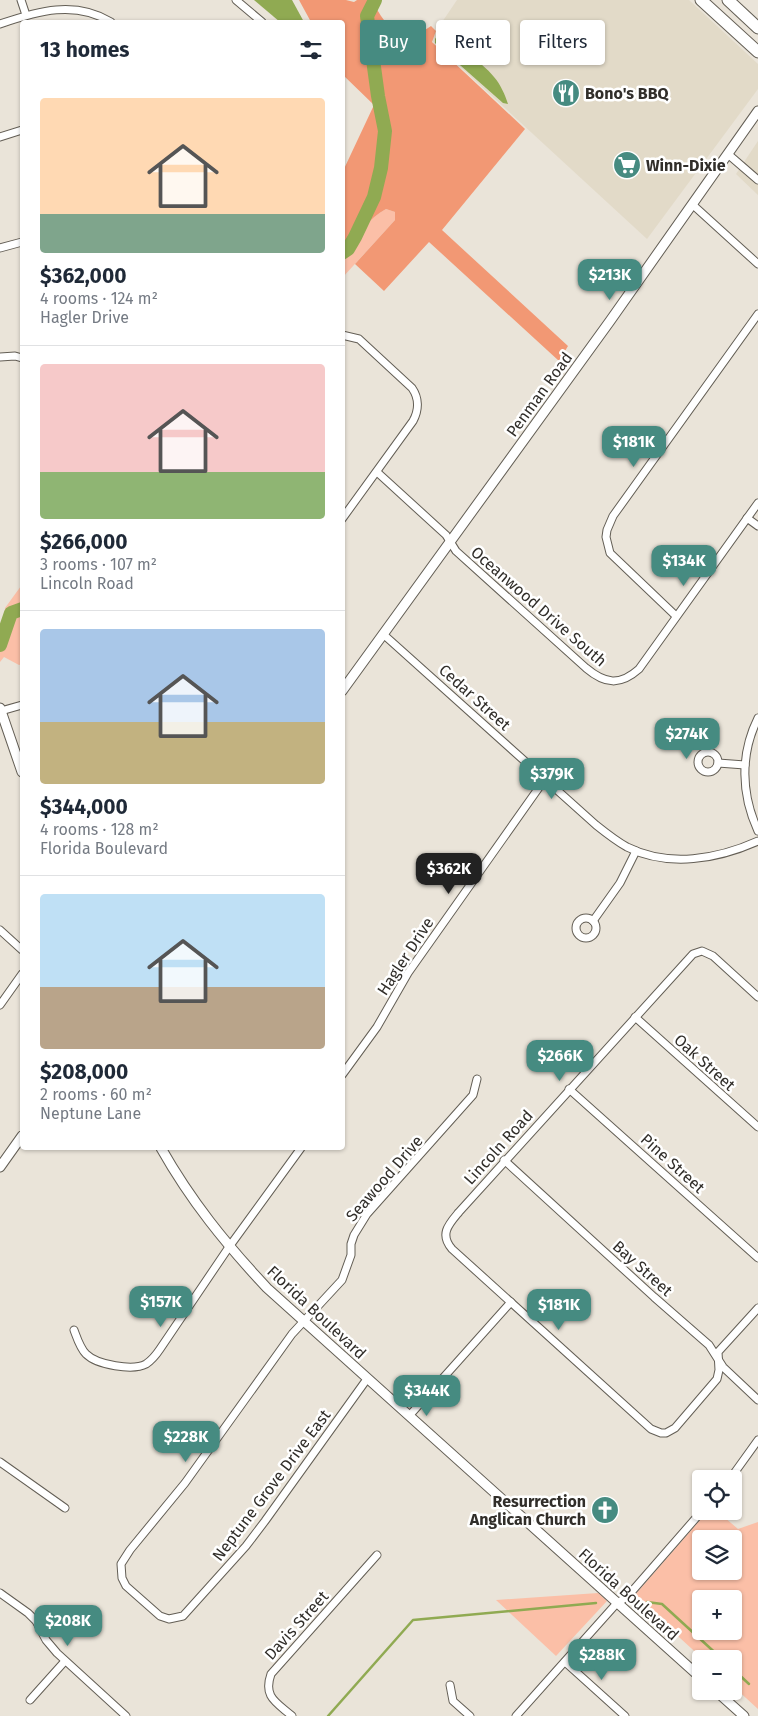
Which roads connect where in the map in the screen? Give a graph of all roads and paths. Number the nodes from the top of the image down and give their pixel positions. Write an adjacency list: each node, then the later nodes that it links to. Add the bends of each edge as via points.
1 (21, 0): 5 (street)
2 (236, 0): 7 (street)
3 (701, 0): 10 (highway)
4 (728, 0): 9 (highway)
5 (26, 15): 6 (street, via 46,9 75,8); 8 (street)
6 (108, 20)
7 (260, 20)
8 (0, 24)
9 (758, 28)
10 (758, 52)
11 (758, 111): 14 (street, Penman Road)
12 (20, 131): 13 (street)
13 (0, 137)
14 (729, 154): 15 (street); 16 (street, Penman Road)
15 (758, 180)
16 (693, 205): 19 (street); 29 (street, Penman Road)
17 (20, 243): 18 (street)
18 (0, 248)
19 (758, 264)
20 (758, 314): 30 (street, via 613,516 607,530 610,554)
21 (345, 336): 24 (street, via 359,339 376,353 412,388 418,400 416,416)
22 (0, 357): 23 (street)
23 (20, 357)
24 (377, 472): 26 (street); 29 (street, Oceanwood Drive South, via 446,535)
25 (758, 503): 27 (street)
26 (345, 516)
27 (747, 518): 28 (street); 30 (street)
28 (758, 526)
29 (450, 543): 30 (street, Oceanwood Drive South, via 586,668 609,681 625,679 639,669); 31 (street, Penman Road)
30 (676, 616)
31 (383, 634): 32 (street, Penman Road); 39 (street, Cedar Street)
32 (345, 687)
33 (20, 705): 34 (street)
34 (0, 709): 38 (street)
35 (758, 718): 37 (street, via 748,744)
36 (718, 763): 37 (street)
37 (745, 764): 40 (street, via 746,794)
38 (20, 766)
39 (545, 780): 42 (street, Cedar Street, via 610,836); 50 (street, Hagler Drive, via 408,973 384,1016)
40 (758, 830)
41 (758, 841): 42 (street, Cedar Street, via 699,859 650,856)
42 (636, 851): 43 (street, via 620,883)
43 (593, 921)
44 (0, 930): 45 (street)
45 (20, 948)
46 (20, 977): 48 (street)
47 (758, 997): 49 (street, Lincoln Road, via 702,951 687,958)
48 (0, 1005)
49 (635, 1017): 52 (street, Lincoln Road); 53 (street, Oak Street)
50 (345, 1071)
51 (477, 1079): 63 (street, Seawood Drive, via 474,1095 367,1214 358,1227 342,1280)
52 (569, 1089): 57 (street, Lincoln Road); 60 (street, Pine Street)
53 (758, 1127)
54 (20, 1139): 58 (street)
55 (162, 1150): 59 (street, Florida Boulevard, via 189,1195)
56 (301, 1150): 59 (street)
57 (504, 1160): 61 (street, Lincoln Road, via 447,1226 446,1238 447,1244); 65 (street, Bay Street, via 709,1345)
58 (0, 1167)
59 (229, 1247): 63 (street, Florida Boulevard); 64 (street, via 160,1349 147,1363 130,1367 93,1360 81,1348)
60 (758, 1258)
61 (510, 1302): 65 (street, via 656,1432 666,1433 674,1428 717,1379); 68 (street)
62 (758, 1308): 65 (street, via 718,1352)
63 (304, 1322): 66 (street, Florida Boulevard); 76 (street, Seawood Drive, via 292,1334 186,1483 120,1564 126,1586)
64 (74, 1330)
65 (718, 1359): 67 (street, Bay Street)
66 (367, 1379): 68 (street, Florida Boulevard); 76 (street, Neptune Grove Drive East, via 266,1521 190,1609 183,1616 169,1619 160,1616)
67 (758, 1400)
68 (409, 1416): 77 (street, Florida Boulevard)
69 (758, 1440): 71 (street)
70 (0, 1462): 72 (street)
71 (736, 1470)
72 (65, 1508)
73 (694, 1520): 77 (street, via 627,1597)
74 (378, 1555): 85 (street, Davis Street, via 271,1674 268,1692)
75 (0, 1593): 78 (street, via 36,1621 46,1640)
76 (144, 1602)
77 (617, 1603): 79 (street); 80 (street, Florida Boulevard)
78 (65, 1661): 82 (street); 84 (street)
79 (565, 1662): 87 (street); 88 (street)
80 (692, 1670)
81 (450, 1685): 86 (street, via 453,1701)
82 (30, 1700)
83 (726, 1700): 89 (street)
84 (126, 1716)
85 (292, 1716)
86 (470, 1716)
87 (516, 1716)
88 (625, 1716)
89 (744, 1716)

